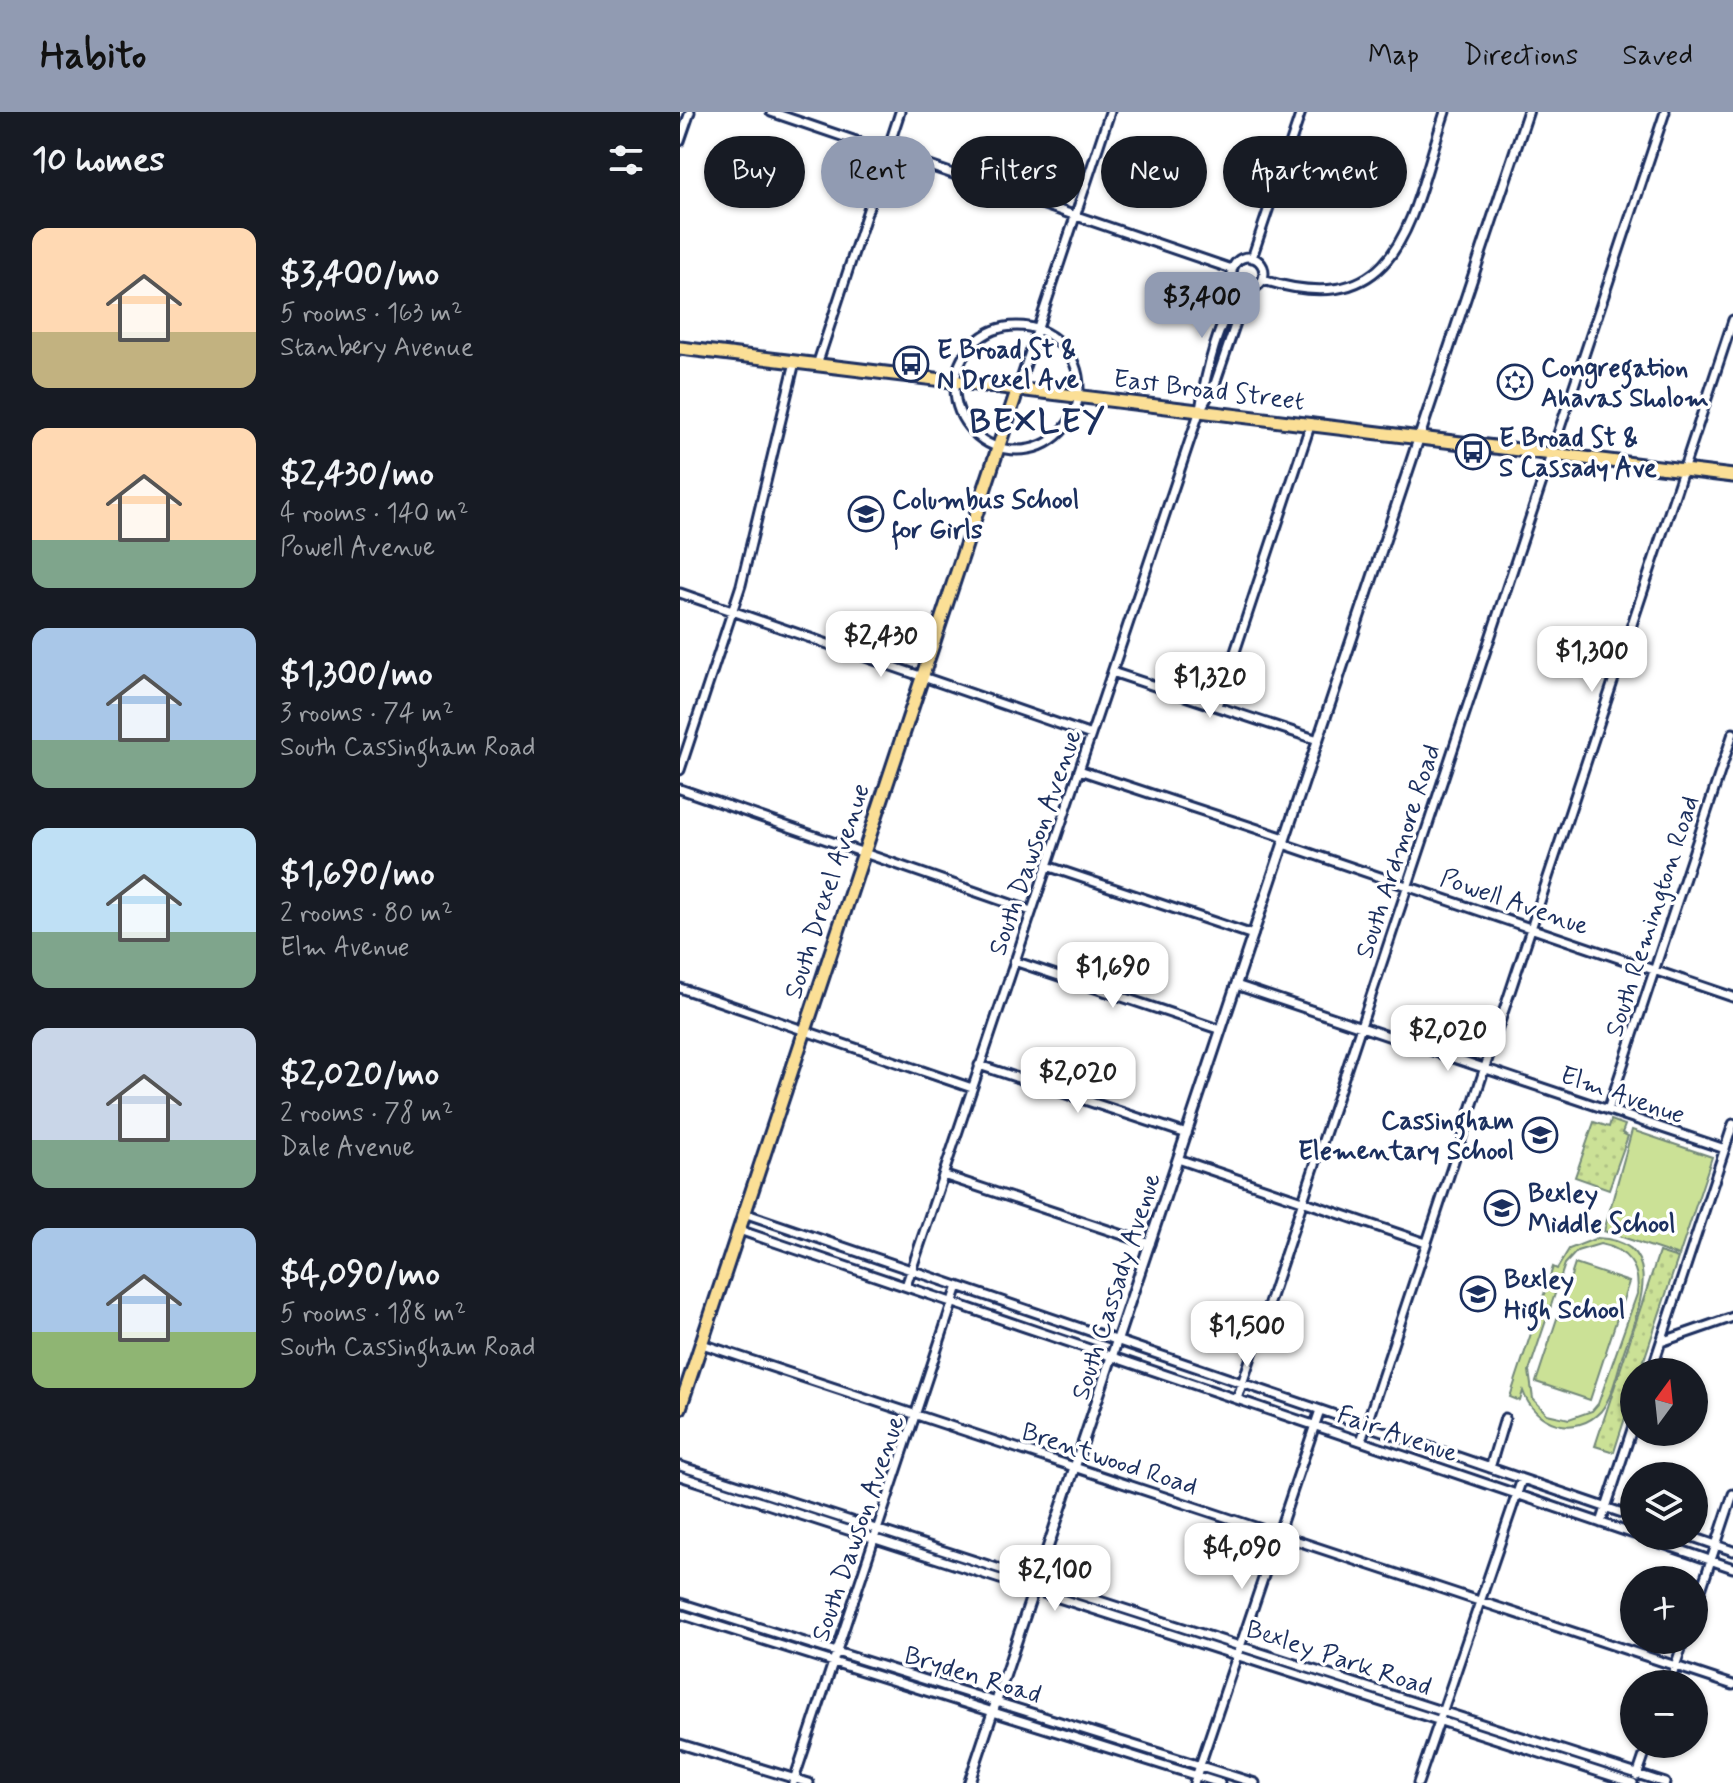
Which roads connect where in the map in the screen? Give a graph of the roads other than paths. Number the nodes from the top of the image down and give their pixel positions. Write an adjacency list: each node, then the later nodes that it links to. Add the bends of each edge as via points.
1 (690, 112): 11 (street)
2 (771, 112): 9 (street)
3 (900, 112): 10 (street)
4 (1110, 112): 14 (street)
5 (1301, 112): 15 (street)
6 (1445, 112): 17 (street, via 1403,236 1387,263 1364,282 1332,292 1301,291)
7 (1528, 112): 29 (street, South Cassady Avenue)
8 (1665, 112): 31 (street, South Ardmore Road)
9 (842, 136)
10 (892, 136)
11 (680, 141)
12 (935, 167): 14 (street)
13 (868, 208): 23 (street)
14 (1076, 215): 16 (street); 20 (street)
15 (1252, 258): 16 (street, via 1242,258); 17 (street, via 1264,269)
16 (1232, 269): 18 (street, via 1233,280)
17 (1263, 280): 18 (street, via 1255,288)
18 (1243, 289): 27 (street, South Dawson Avenue, via 1215,384)
19 (1733, 320): 32 (street)
20 (1037, 329): 24 (street, via 1010,326 984,335 964,354); 25 (street); 26 (street, via 1069,355)
21 (680, 348): 22 (main road, East Broad Street)
22 (795, 362): 23 (main road, East Broad Street); 35 (street)
23 (817, 365): 24 (main road, East Broad Street)
24 (955, 380): 25 (main road, East Broad Street); 30 (street, via 964,422)
25 (1018, 388): 26 (main road, East Broad Street); 30 (main road, South Drexel Avenue)
26 (1078, 395): 27 (main road, East Broad Street); 30 (street, via 1070,420 1044,444 1023,450)
27 (1200, 410): 28 (main road, East Broad Street); 36 (street, South Dawson Avenue)
28 (1311, 423): 29 (main road, East Broad Street); 38 (street)
29 (1419, 436): 31 (main road, East Broad Street); 41 (street, South Cassady Avenue)
30 (998, 447): 37 (main road, South Drexel Avenue)
31 (1551, 453): 32 (main road, East Broad Street); 48 (street, South Ardmore Road)
32 (1683, 470): 33 (main road, East Broad Street); 50 (street)
33 (1733, 476)
34 (680, 593): 35 (street)
35 (733, 612): 37 (street); 42 (street)
36 (1112, 672): 38 (street); 40 (street, South Dawson Avenue)
37 (921, 677): 40 (street); 46 (main road, South Drexel Avenue)
38 (1217, 706): 41 (street)
39 (1733, 733): 53 (street, South Remington Road)
40 (1091, 735): 43 (street, South Dawson Avenue)
41 (1318, 740): 45 (street, South Cassady Avenue)
42 (680, 770)
43 (1079, 770): 45 (street, Powell Avenue); 47 (street, South Dawson Avenue)
44 (680, 789): 46 (street)
45 (1284, 841): 48 (street, Powell Avenue); 51 (street, South Cassady Avenue)
46 (862, 853): 49 (street); 59 (main road, South Drexel Avenue)
47 (1047, 866): 49 (street, South Dawson Avenue); 51 (street)
48 (1407, 885): 50 (street, Powell Avenue); 57 (street, South Ardmore Road)
49 (1031, 911): 52 (street, South Dawson Avenue)
50 (1530, 928): 53 (street, Powell Avenue); 61 (street)
51 (1253, 935): 54 (street, South Cassady Avenue)
52 (1014, 961): 58 (street); 60 (street, South Dawson Avenue)
53 (1654, 970): 56 (street, Powell Avenue); 63 (street, South Remington Road)
54 (1236, 985): 57 (street, Elm Avenue); 58 (street, South Cassady Avenue)
55 (680, 988): 59 (street)
56 (1733, 997)
57 (1360, 1027): 61 (street, Elm Avenue); 69 (street, South Ardmore Road)
58 (1221, 1030): 65 (street, South Cassady Avenue)
59 (803, 1031): 62 (street); 70 (main road, South Drexel Avenue)
60 (979, 1065): 62 (street, South Dawson Avenue); 65 (street)
61 (1484, 1069): 63 (street, Elm Avenue); 72 (street)
62 (972, 1088): 68 (street, South Dawson Avenue)
63 (1608, 1110): 66 (street, Elm Avenue)
64 (1733, 1124): 66 (street)
65 (1187, 1134): 67 (street, South Cassady Avenue)
66 (1725, 1149): 80 (street)
67 (1178, 1159): 69 (street); 73 (street, South Cassady Avenue)
68 (943, 1175): 73 (street); 74 (street, South Dawson Avenue)
69 (1302, 1201): 72 (street); 84 (street, South Ardmore Road)
70 (744, 1213): 71 (main road, South Drexel Avenue); 74 (street, Fair Avenue)
71 (739, 1230): 75 (street, Fair Avenue); 81 (main road, South Drexel Avenue)
72 (1426, 1243): 90 (street)
73 (1150, 1244): 79 (street, South Cassady Avenue)
74 (911, 1270): 75 (street, South Dawson Avenue); 76 (street, Fair Avenue)
75 (906, 1286): 77 (street, Fair Avenue)
76 (958, 1286): 77 (street, South Dawson Avenue); 79 (street, Fair Avenue)
77 (953, 1302): 82 (street, Fair Avenue); 88 (street, South Dawson Avenue)
78 (1733, 1317): 80 (street)
79 (1118, 1341): 82 (street, South Cassady Avenue); 84 (street, Fair Avenue)
80 (1661, 1342): 83 (street)
81 (702, 1344): 86 (main road, South Drexel Avenue); 88 (street, Brentwood Road)
82 (1113, 1357): 85 (street, Fair Avenue); 95 (street, South Cassady Avenue)
83 (1656, 1358)
84 (1242, 1383): 85 (street, South Ardmore Road); 87 (street, Fair Avenue)
85 (1237, 1399): 91 (street, Fair Avenue)
86 (680, 1408)
87 (1320, 1410): 90 (street, Fair Avenue); 91 (street)
88 (916, 1415): 95 (street, Brentwood Road); 105 (street, South Dawson Avenue)
89 (1505, 1418): 96 (street)
90 (1366, 1425): 92 (street); 96 (street, Fair Avenue)
91 (1315, 1426): 92 (street, Fair Avenue); 106 (street)
92 (1361, 1441): 99 (street, Fair Avenue)
93 (1626, 1446): 101 (street)
94 (680, 1466): 105 (street, Bexley Park Road)
95 (1075, 1468): 106 (street, Brentwood Road); 115 (street, South Cassady Avenue)
96 (1490, 1468): 98 (street, Fair Avenue)
97 (680, 1476): 107 (street, Bexley Park Road)
98 (1522, 1479): 99 (street); 101 (street, Fair Avenue)
99 (1517, 1494): 103 (street, Fair Avenue); 116 (street)
100 (1733, 1494): 109 (street)
101 (1606, 1508): 102 (street, Fair Avenue); 103 (street)
102 (1620, 1512)
103 (1601, 1523): 104 (street, Fair Avenue)
104 (1620, 1529)
105 (877, 1530): 107 (street, South Dawson Avenue); 115 (street, Bexley Park Road)
106 (1277, 1535): 116 (street, Brentwood Road); 119 (street)
107 (874, 1539): 115 (street, Bexley Park Road); 120 (street, South Dawson Avenue)
108 (1708, 1542): 109 (street)
109 (1716, 1545): 111 (street); 112 (street)
110 (1681, 1550): 112 (street, Fair Avenue)
111 (1733, 1551)
112 (1711, 1560): 113 (street, Fair Avenue); 114 (street)
113 (1733, 1568)
114 (1708, 1569)
115 (1035, 1585): 119 (street, Bexley Park Road); 122 (street, Bexley Park Road); 127 (street, South Cassady Avenue)
116 (1479, 1601): 124 (street, Brentwood Road); 128 (street)
117 (680, 1603): 120 (street, Bryden Road)
118 (680, 1614): 123 (street, Bryden Road)
119 (1240, 1646): 122 (street); 128 (street, Bexley Park Road)
120 (836, 1652): 123 (street, South Dawson Avenue); 127 (street, Bryden Road)
121 (1679, 1654): 124 (street)
122 (1237, 1656): 129 (street, Bexley Park Road); 132 (street)
123 (833, 1662): 127 (street, Bryden Road); 135 (street, South Dawson Avenue)
124 (1675, 1666): 125 (street); 126 (street, Brentwood Road)
125 (1674, 1670)
126 (1733, 1685)
127 (994, 1707): 132 (street, Bryden Road); 134 (street, Bryden Road); 137 (street, South Cassady Avenue)
128 (1442, 1711): 129 (street); 133 (street, Bexley Park Road)
129 (1439, 1721): 140 (street); 141 (street, Bexley Park Road)
130 (680, 1744): 135 (street)
131 (1643, 1758): 133 (street)
132 (1200, 1766): 134 (street); 139 (street, Bryden Road)
133 (1637, 1774): 141 (street); 142 (street, Bexley Park Road)
134 (1195, 1779): 138 (street, Bryden Road)
135 (794, 1781): 136 (street)
136 (809, 1783)
137 (969, 1783)
138 (1220, 1783)
139 (1255, 1783)
140 (1418, 1783)
141 (1634, 1783)
142 (1665, 1783)

